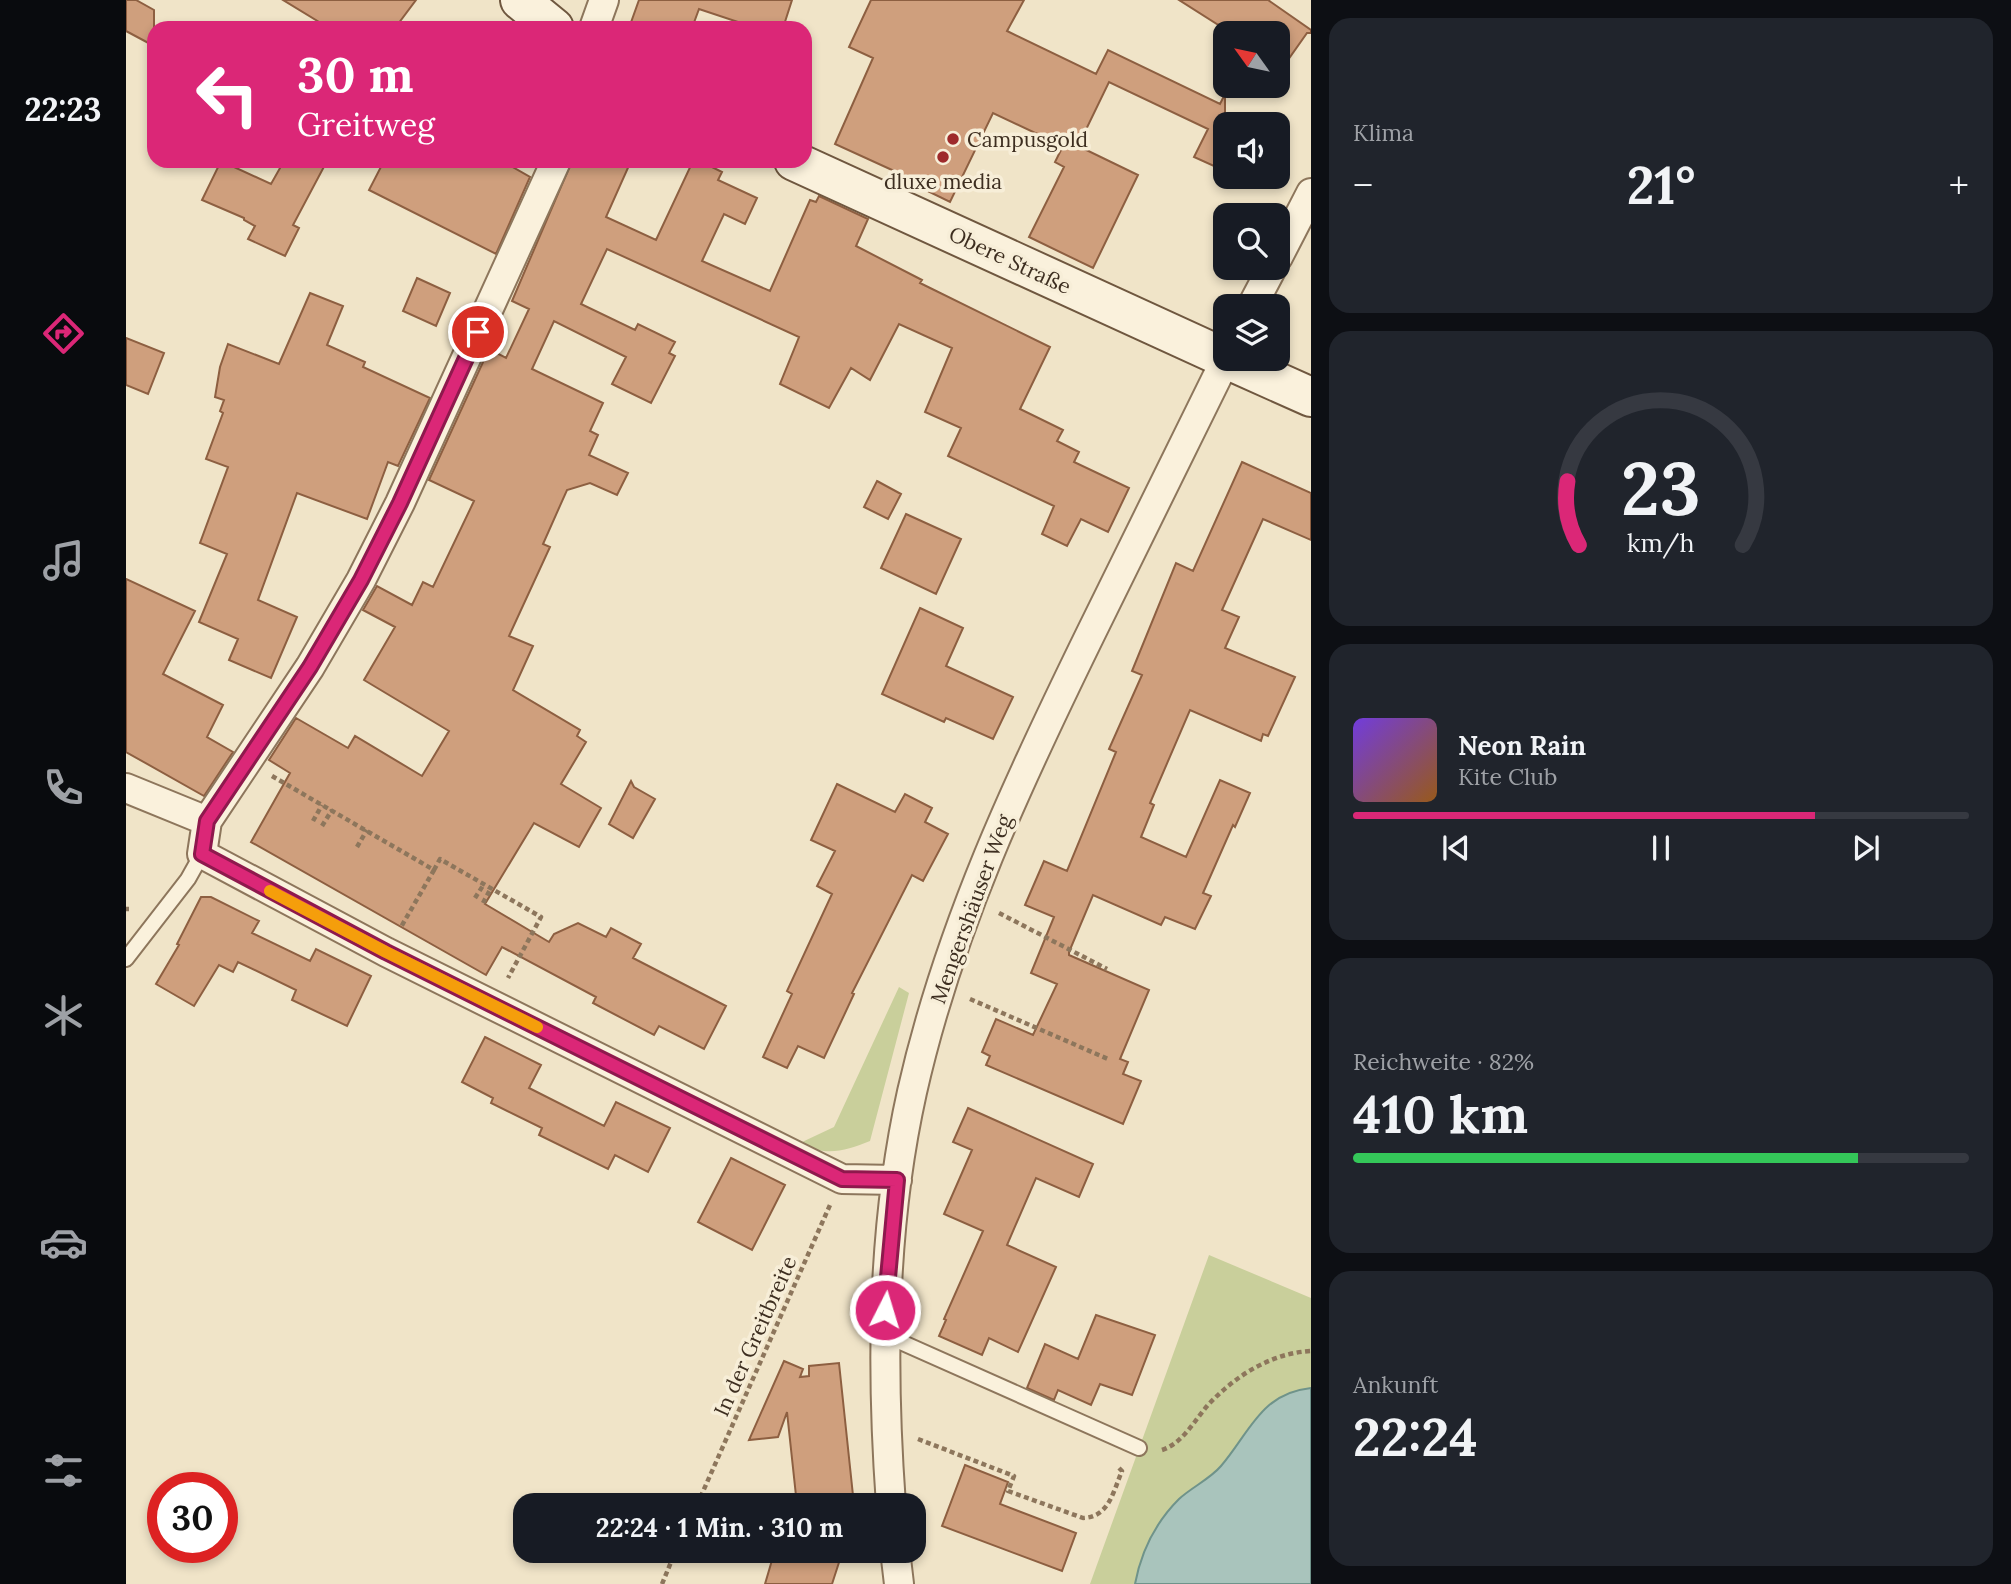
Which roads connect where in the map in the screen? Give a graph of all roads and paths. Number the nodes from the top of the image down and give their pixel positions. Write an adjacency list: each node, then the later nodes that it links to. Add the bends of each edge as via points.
1 (520, 0): 3 (street)
2 (604, 0): 4 (street)
3 (546, 21)
4 (596, 21)
5 (553, 168): 13 (street, via 361,580)
6 (809, 168): 9 (street, Obere Straße)
7 (1311, 193): 8 (street)
8 (1290, 234)
9 (1213, 353)
10 (1220, 371): 27 (street, Mengershäuser Weg, via 1037,744)
11 (1253, 371): 12 (street, Obere Straße)
12 (1311, 397)
13 (247, 761): 15 (path); 17 (street)
14 (126, 788): 17 (street)
15 (322, 805): 16 (path); 18 (path)
16 (332, 810): 19 (path); 20 (path)
17 (207, 821): 22 (street)
18 (313, 821)
19 (322, 827)
20 (366, 831): 21 (path); 23 (path)
21 (357, 847)
22 (202, 854): 29 (street); 30 (lane)
23 (434, 870): 24 (path, via 440,859); 29 (path)
24 (484, 884): 25 (path); 26 (path)
25 (491, 888): 28 (path); 33 (path, via 541,917)
26 (475, 898)
27 (970, 898): 31 (path); 32 (street, Mengershäuser Weg)
28 (483, 903)
29 (386, 952): 33 (street)
30 (126, 959)
31 (1107, 969)
32 (940, 986): 34 (path); 36 (street, Mengershäuser Weg, via 911,1095)
33 (494, 1006): 35 (street)
34 (1108, 1059)
35 (842, 1179): 36 (street); 42 (path, In der Greitbreite)
36 (897, 1180): 37 (street, Mengershäuser Weg)
37 (885, 1335): 39 (street, Mengershäuser Weg); 40 (lane)
38 (1311, 1351): 40 (path, via 1283,1356 1242,1375 1169,1448 1157,1452)
39 (887, 1431): 41 (path, via 931,1442 1014,1476 1008,1490 1083,1518 1104,1511 1122,1471); 43 (street, Mengershäuser Weg)
40 (1139, 1448)
41 (1114, 1462)
42 (702, 1493)
43 (890, 1493)
44 (671, 1563): 46 (path)
45 (897, 1563): 47 (street)
46 (662, 1584)
47 (899, 1584)

